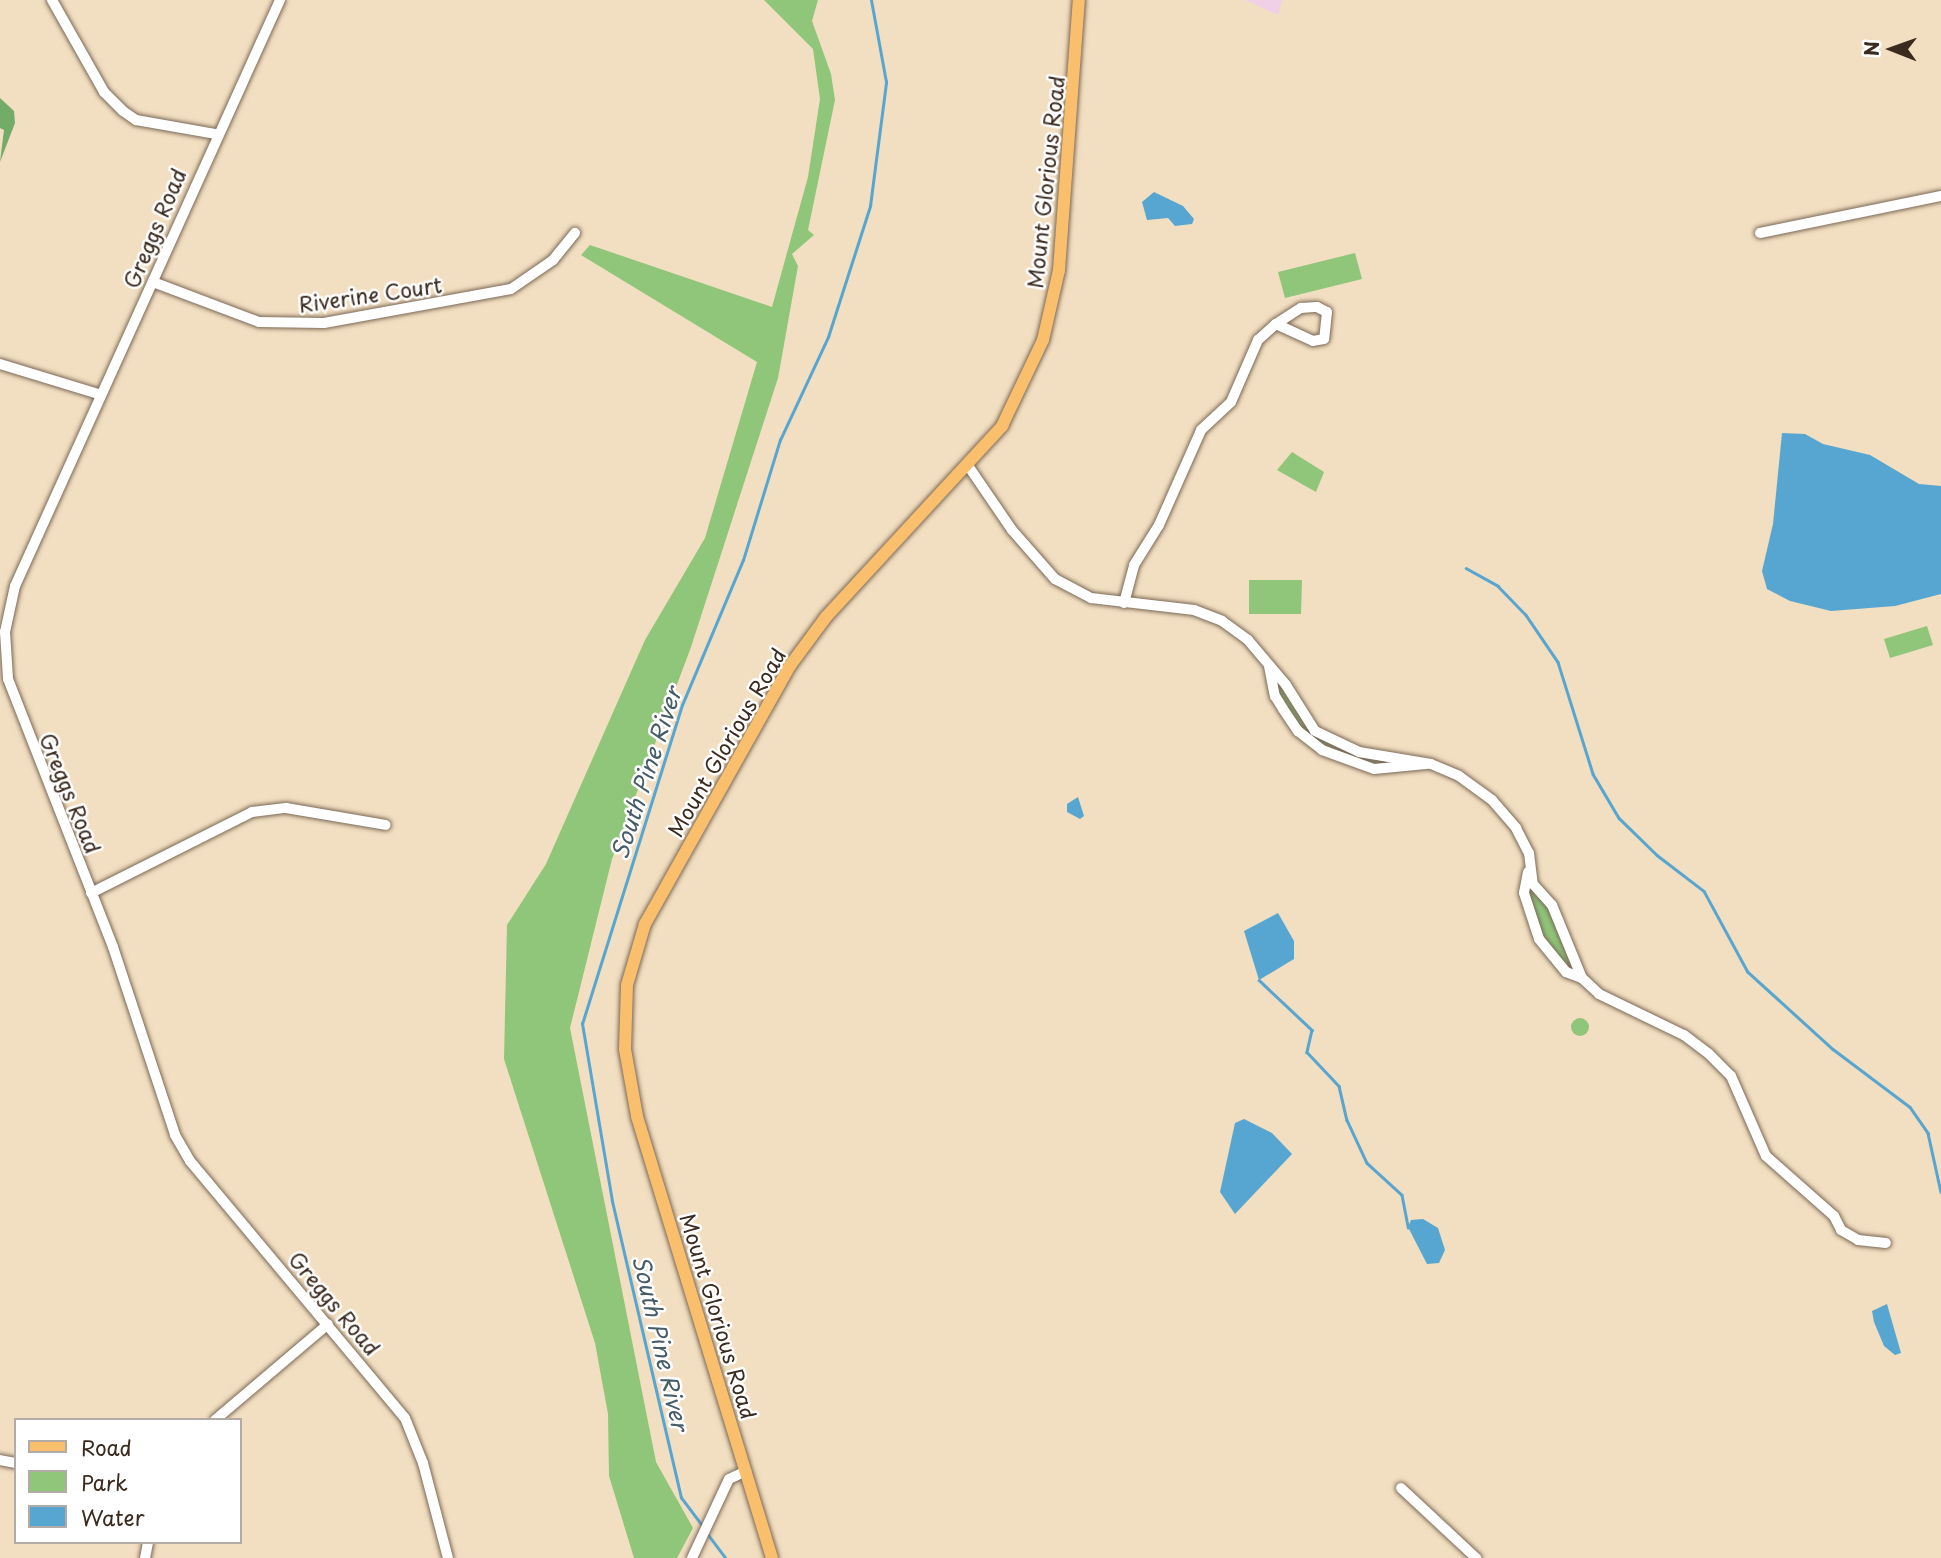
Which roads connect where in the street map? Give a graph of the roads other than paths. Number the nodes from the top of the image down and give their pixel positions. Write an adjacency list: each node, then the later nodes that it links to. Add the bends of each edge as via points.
1 (52, 0): 4 (street, via 104,92 123,111 136,120)
2 (280, 0): 4 (street, Greggs Road)
3 (1079, 0): 12 (main road, Mount Glorious Road, via 1059,270 1043,341 1002,426)
4 (215, 134): 8 (street, Greggs Road)
5 (1941, 196): 7 (street)
6 (575, 233): 8 (street, Riverine Court, via 553,260 512,289 324,323 259,322)
7 (1760, 233)
8 (153, 282): 11 (street, Greggs Road)
9 (1276, 324): 9 (street, via 1301,308 1327,312 1324,339 1313,341); 13 (street, via 1258,340 1231,402 1201,430 1182,478 1134,565)
10 (0, 364): 11 (street)
11 (98, 394): 15 (street, Greggs Road, via 15,586 5,632)
12 (969, 467): 13 (street, via 1012,530 1055,579 1091,598); 27 (main road, Mount Glorious Road, via 826,617 789,667 645,924 627,985 625,1049 637,1116)
13 (1124, 603): 14 (street, via 1194,610 1222,621 1248,640)
14 (1269, 666): 17 (street, via 1315,731); 18 (street, via 1275,696 1298,731)
15 (12, 700): 16 (street); 22 (street, Greggs Road)
16 (0, 706)
17 (1347, 747): 18 (street); 19 (street)
18 (1341, 760): 19 (street, via 1374,769)
19 (1431, 764): 21 (street, via 1459,776 1492,800 1516,828)
20 (386, 825): 22 (street, via 286,808 252,812)
21 (1531, 869): 23 (street, via 1533,884 1552,905 1567,934 1571,959); 23 (street, via 1524,893 1539,939 1566,972)
22 (91, 893): 25 (street, Greggs Road, via 175,1135 190,1161)
23 (1582, 978): 24 (street, via 1599,994 1684,1035 1709,1054 1731,1076 1766,1156 1834,1216 1841,1230 1858,1240)
24 (1886, 1243)
25 (328, 1324): 26 (street); 29 (street, Greggs Road, via 405,1418 423,1463)
26 (217, 1418)
27 (746, 1471): 30 (street, via 729,1479); 31 (main road, Mount Glorious Road)
28 (1401, 1488): 32 (street)
29 (448, 1558)
30 (692, 1558)
31 (772, 1558)
32 (1476, 1558)

